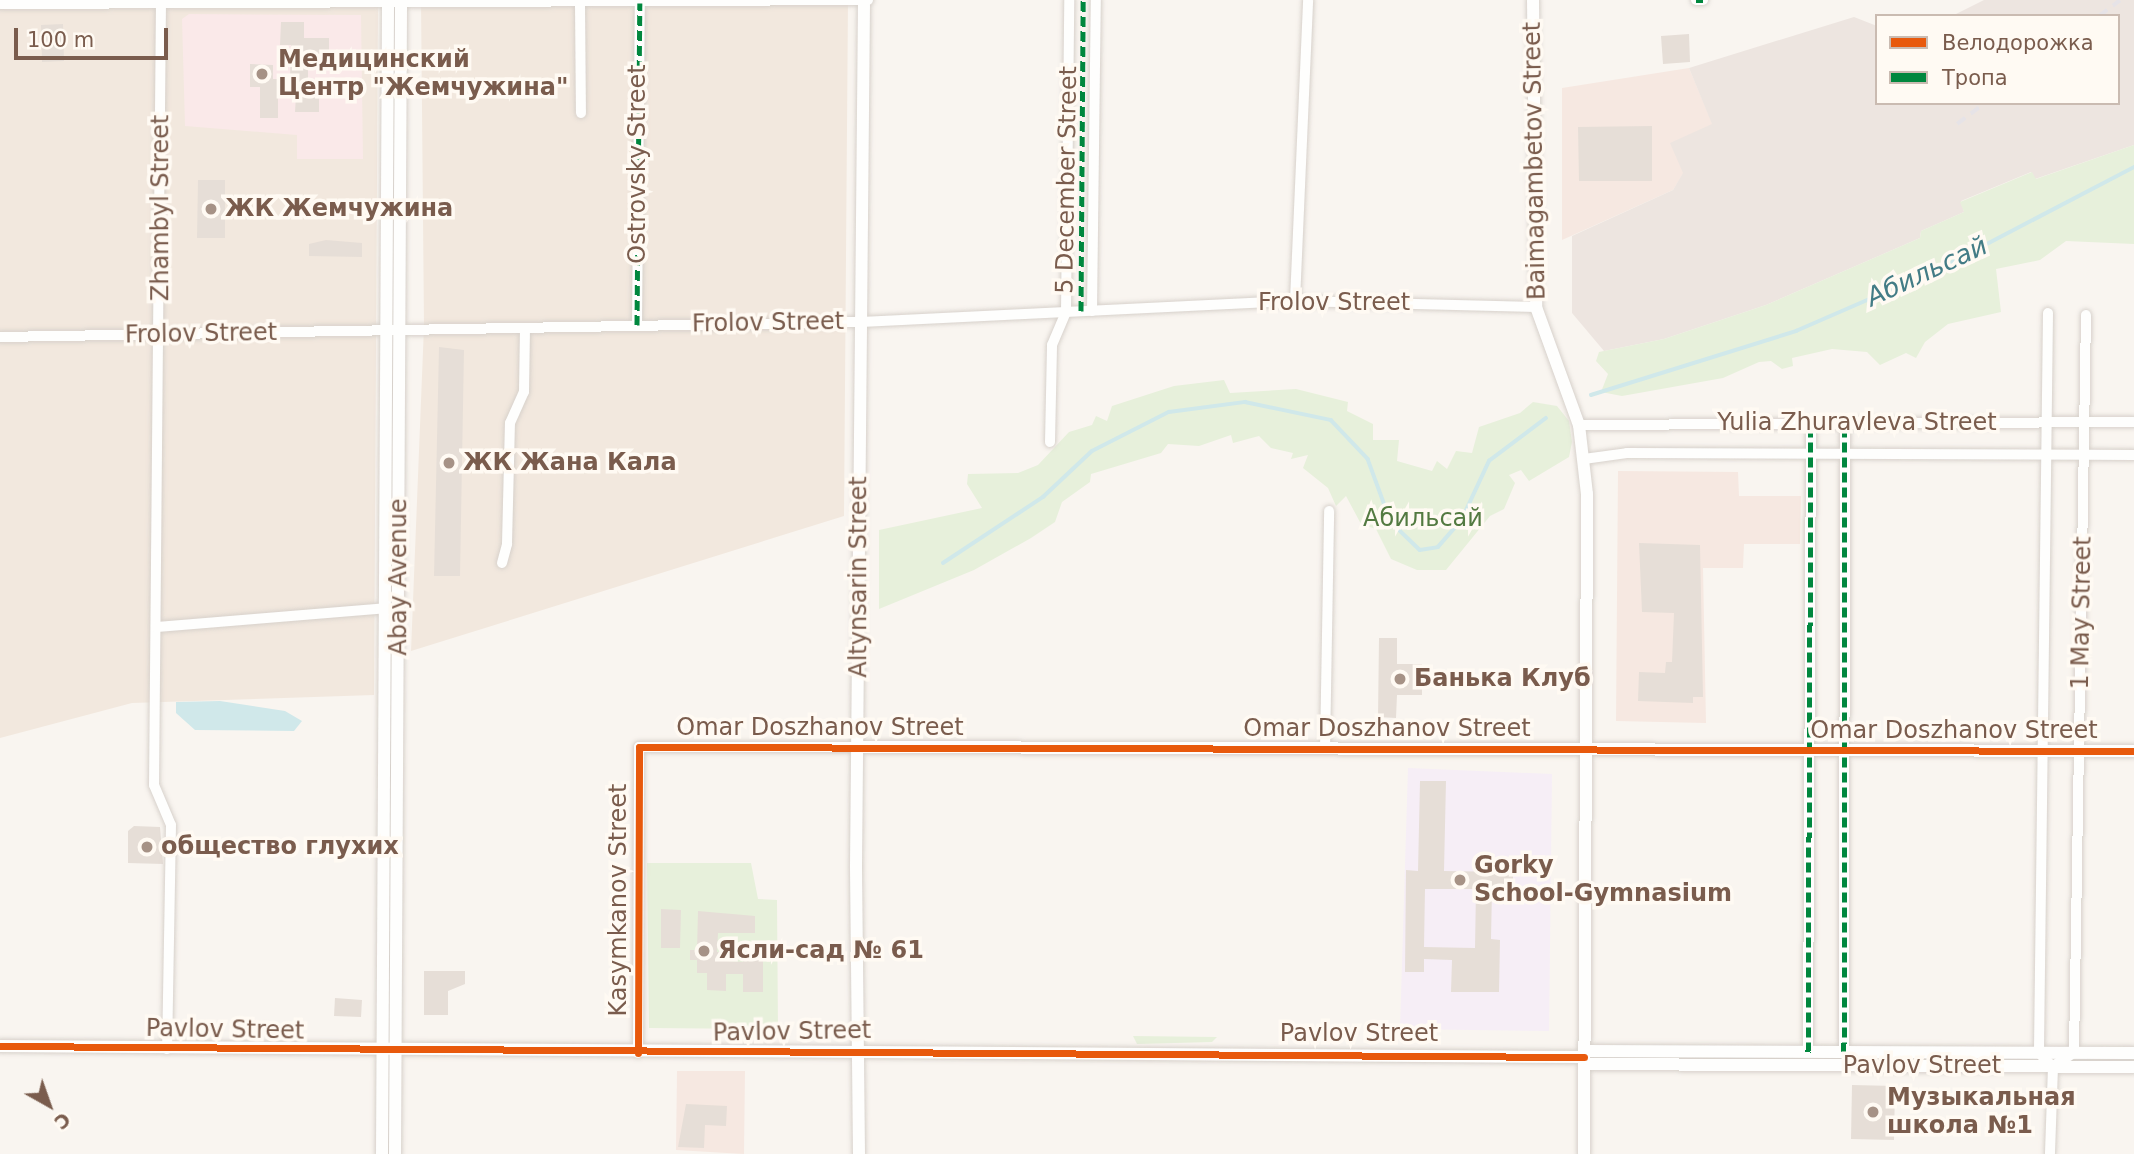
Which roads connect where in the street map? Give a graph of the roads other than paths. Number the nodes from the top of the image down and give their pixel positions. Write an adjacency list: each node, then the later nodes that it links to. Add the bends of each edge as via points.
1 (866, 0): 10 (street); 20 (street, Altynsarin Street)
2 (1069, 0): 17 (street, 5 December Street)
3 (1096, 0): 16 (street, 5 December Street)
4 (1308, 0): 14 (street)
5 (1533, 0): 15 (street, Baimagambetov Street)
6 (1696, 0): 7 (street)
7 (1703, 0)
8 (161, 1): 9 (street); 11 (street); 25 (street, Zhambyl Street)
9 (395, 3): 12 (street); 22 (street, Abay Avenue)
10 (640, 3): 12 (street); 21 (street, Ostrovsky Street)
11 (0, 4)
12 (580, 4): 13 (street)
13 (581, 113)
14 (1295, 301): 15 (street, Frolov Street); 16 (street, Frolov Street)
15 (1536, 307): 31 (street, Baimagambetov Street)
16 (1092, 310): 17 (street, Frolov Street)
17 (1066, 312): 20 (street, Frolov Street); 32 (street, 5 December Street, via 1052,345)
18 (2048, 313): 26 (street, 1 May Street)
19 (2086, 315): 27 (street, 1 May Street)
20 (861, 322): 21 (street, Frolov Street); 44 (street, Altynsarin Street)
21 (637, 325): 23 (street, Frolov Street)
22 (393, 328): 23 (street, Frolov Street); 25 (street, Frolov Street); 41 (street, Abay Avenue); 54 (street, Abay Avenue)
23 (525, 328): 40 (street, via 524,391 510,423 507,544)
24 (0, 337): 25 (street, Frolov Street)
25 (160, 337): 42 (street, Zhambyl Street)
26 (2047, 422): 27 (street, Yulia Zhuravleva Street); 29 (street, Yulia Zhuravleva Street); 35 (street, 1 May Street)
27 (2084, 422): 28 (street, Yulia Zhuravleva Street); 36 (street, 1 May Street)
28 (2134, 422)
29 (1845, 423): 30 (street, Yulia Zhuravleva Street); 34 (street)
30 (1811, 424): 31 (street, Yulia Zhuravleva Street); 33 (street)
31 (1579, 425): 38 (street, Baimagambetov Street)
32 (1050, 442)
33 (1811, 454): 34 (street, Yulia Zhuravleva Street); 38 (street, Yulia Zhuravleva Street, via 1627,453); 47 (street)
34 (1845, 454): 35 (street, Yulia Zhuravleva Street); 48 (street)
35 (2046, 454): 36 (street, Yulia Zhuravleva Street); 49 (street, 1 May Street)
36 (2084, 454): 37 (street, Yulia Zhuravleva Street); 50 (street, 1 May Street)
37 (2134, 455)
38 (1584, 459): 45 (street, Baimagambetov Street, via 1590,610)
39 (1329, 511): 46 (street)
40 (502, 563)
41 (386, 608): 42 (street); 54 (street, Abay Avenue)
42 (156, 627): 53 (street, Zhambyl Street, via 154,785 171,825)
43 (639, 747): 44 (street, Omar Doszhanov Street); 58 (street, Kasymkanov Street)
44 (858, 747): 46 (street, Omar Doszhanov Street); 55 (street, Altynsarin Street)
45 (1587, 748): 46 (street, Omar Doszhanov Street); 47 (street, Omar Doszhanov Street); 62 (street, Baimagambetov Street)
46 (1325, 749)
47 (1810, 750): 48 (street, Omar Doszhanov Street); 56 (street)
48 (1844, 750): 49 (street, Omar Doszhanov Street); 57 (street)
49 (2042, 751): 50 (street, Omar Doszhanov Street); 59 (street, 1 May Street)
50 (2080, 751): 51 (street, Omar Doszhanov Street); 60 (street, 1 May Street)
51 (2134, 751)
52 (0, 1046): 53 (street, Pavlov Street)
53 (167, 1049): 54 (street, Pavlov Street)
54 (391, 1050): 58 (street, Pavlov Street); 65 (street, Abay Avenue); 66 (street, Abay Avenue)
55 (859, 1050): 58 (street, Pavlov Street); 62 (street, Pavlov Street); 67 (street, Altynsarin Street)
56 (1808, 1052): 57 (street, Pavlov Street); 62 (street, Pavlov Street)
57 (1844, 1052): 59 (street, Pavlov Street)
58 (638, 1053)
59 (2039, 1053): 60 (street, Pavlov Street); 63 (street)
60 (2074, 1053): 61 (street, Pavlov Street); 63 (street)
61 (2134, 1054)
62 (1584, 1057): 63 (street, Pavlov Street); 68 (street, Baimagambetov Street)
63 (2053, 1067): 64 (street, Pavlov Street); 69 (street)
64 (2134, 1067)
65 (383, 1154)
66 (395, 1154)
67 (859, 1154)
68 (1584, 1154)
69 (2050, 1154)

